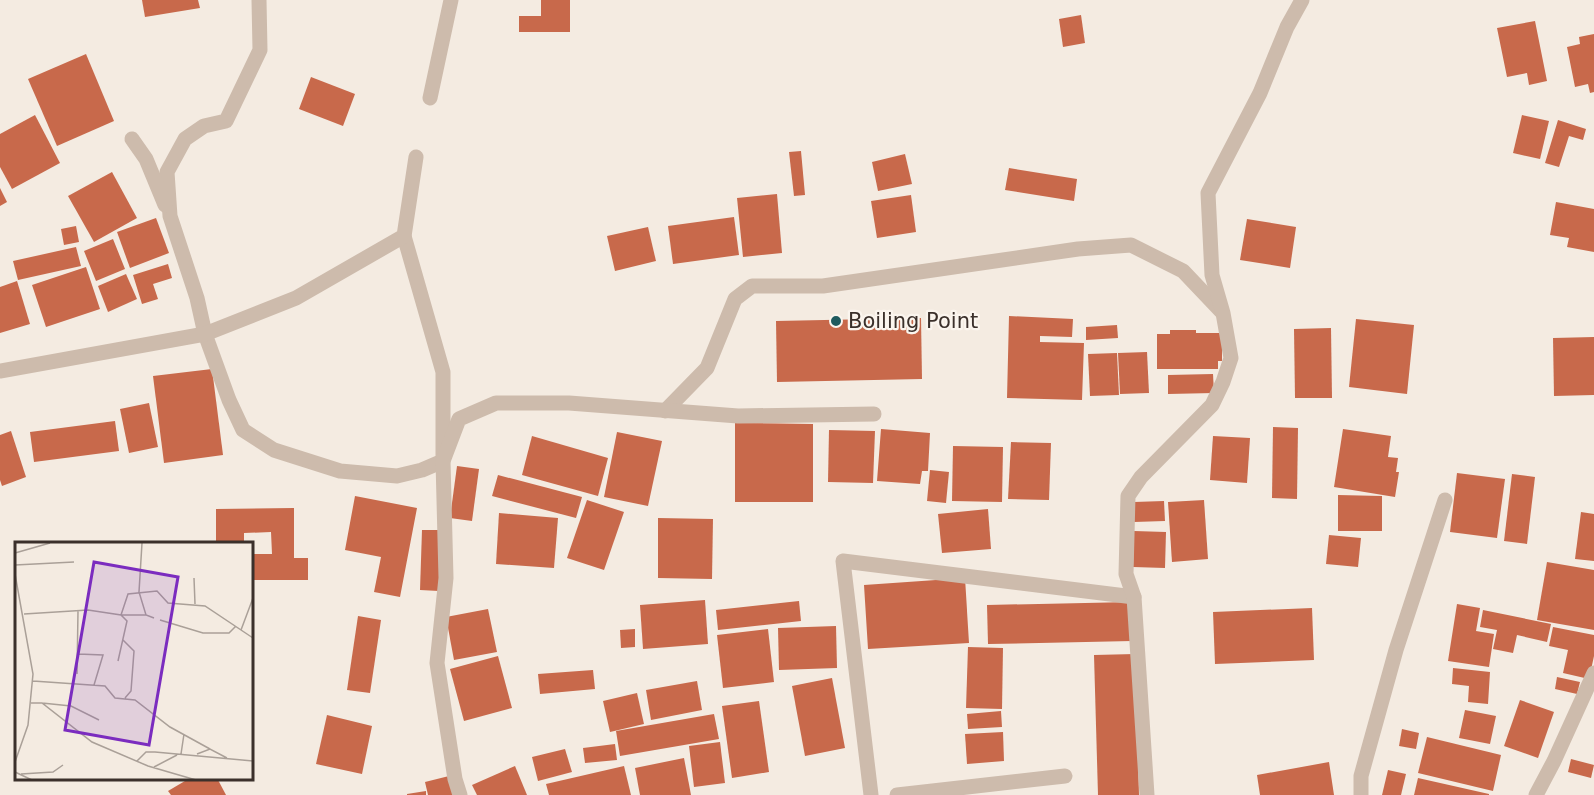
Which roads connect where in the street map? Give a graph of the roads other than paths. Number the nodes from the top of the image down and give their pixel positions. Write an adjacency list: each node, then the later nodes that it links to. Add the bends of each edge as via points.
1 (259, 0): 7 (street, via 260,50 226,121 204,126 184,139 167,172)
2 (450, 0): 4 (street)
3 (1302, 0): 9 (street, via 1208,193 1212,274)
4 (430, 98)
5 (132, 139): 7 (street, via 146,159)
6 (416, 157): 8 (street)
7 (170, 216): 10 (street)
8 (404, 236): 10 (street, via 296,298); 14 (street, via 444,372)
9 (1223, 313): 12 (street, via 1183,271 1131,245 1078,249 823,286 752,286 735,299 707,368); 16 (street, via 1231,358 1212,405 1141,477 1128,496 1126,574)
10 (205, 334): 11 (street); 14 (street, via 243,429 274,450 340,471 397,476)
11 (0, 371)
12 (665, 411): 13 (street, via 738,416); 14 (street, via 496,403 459,419)
13 (874, 414)
14 (443, 461): 19 (street, via 446,578 437,663)
15 (1445, 500): 23 (street, via 1396,650 1361,776)
16 (1134, 597): 20 (street, via 843,561); 22 (street)
17 (1594, 673): 24 (street)
18 (1065, 776): 21 (street)
19 (460, 795)
20 (871, 795)
21 (897, 795)
22 (1148, 795)
23 (1361, 795)
24 (1536, 795)

